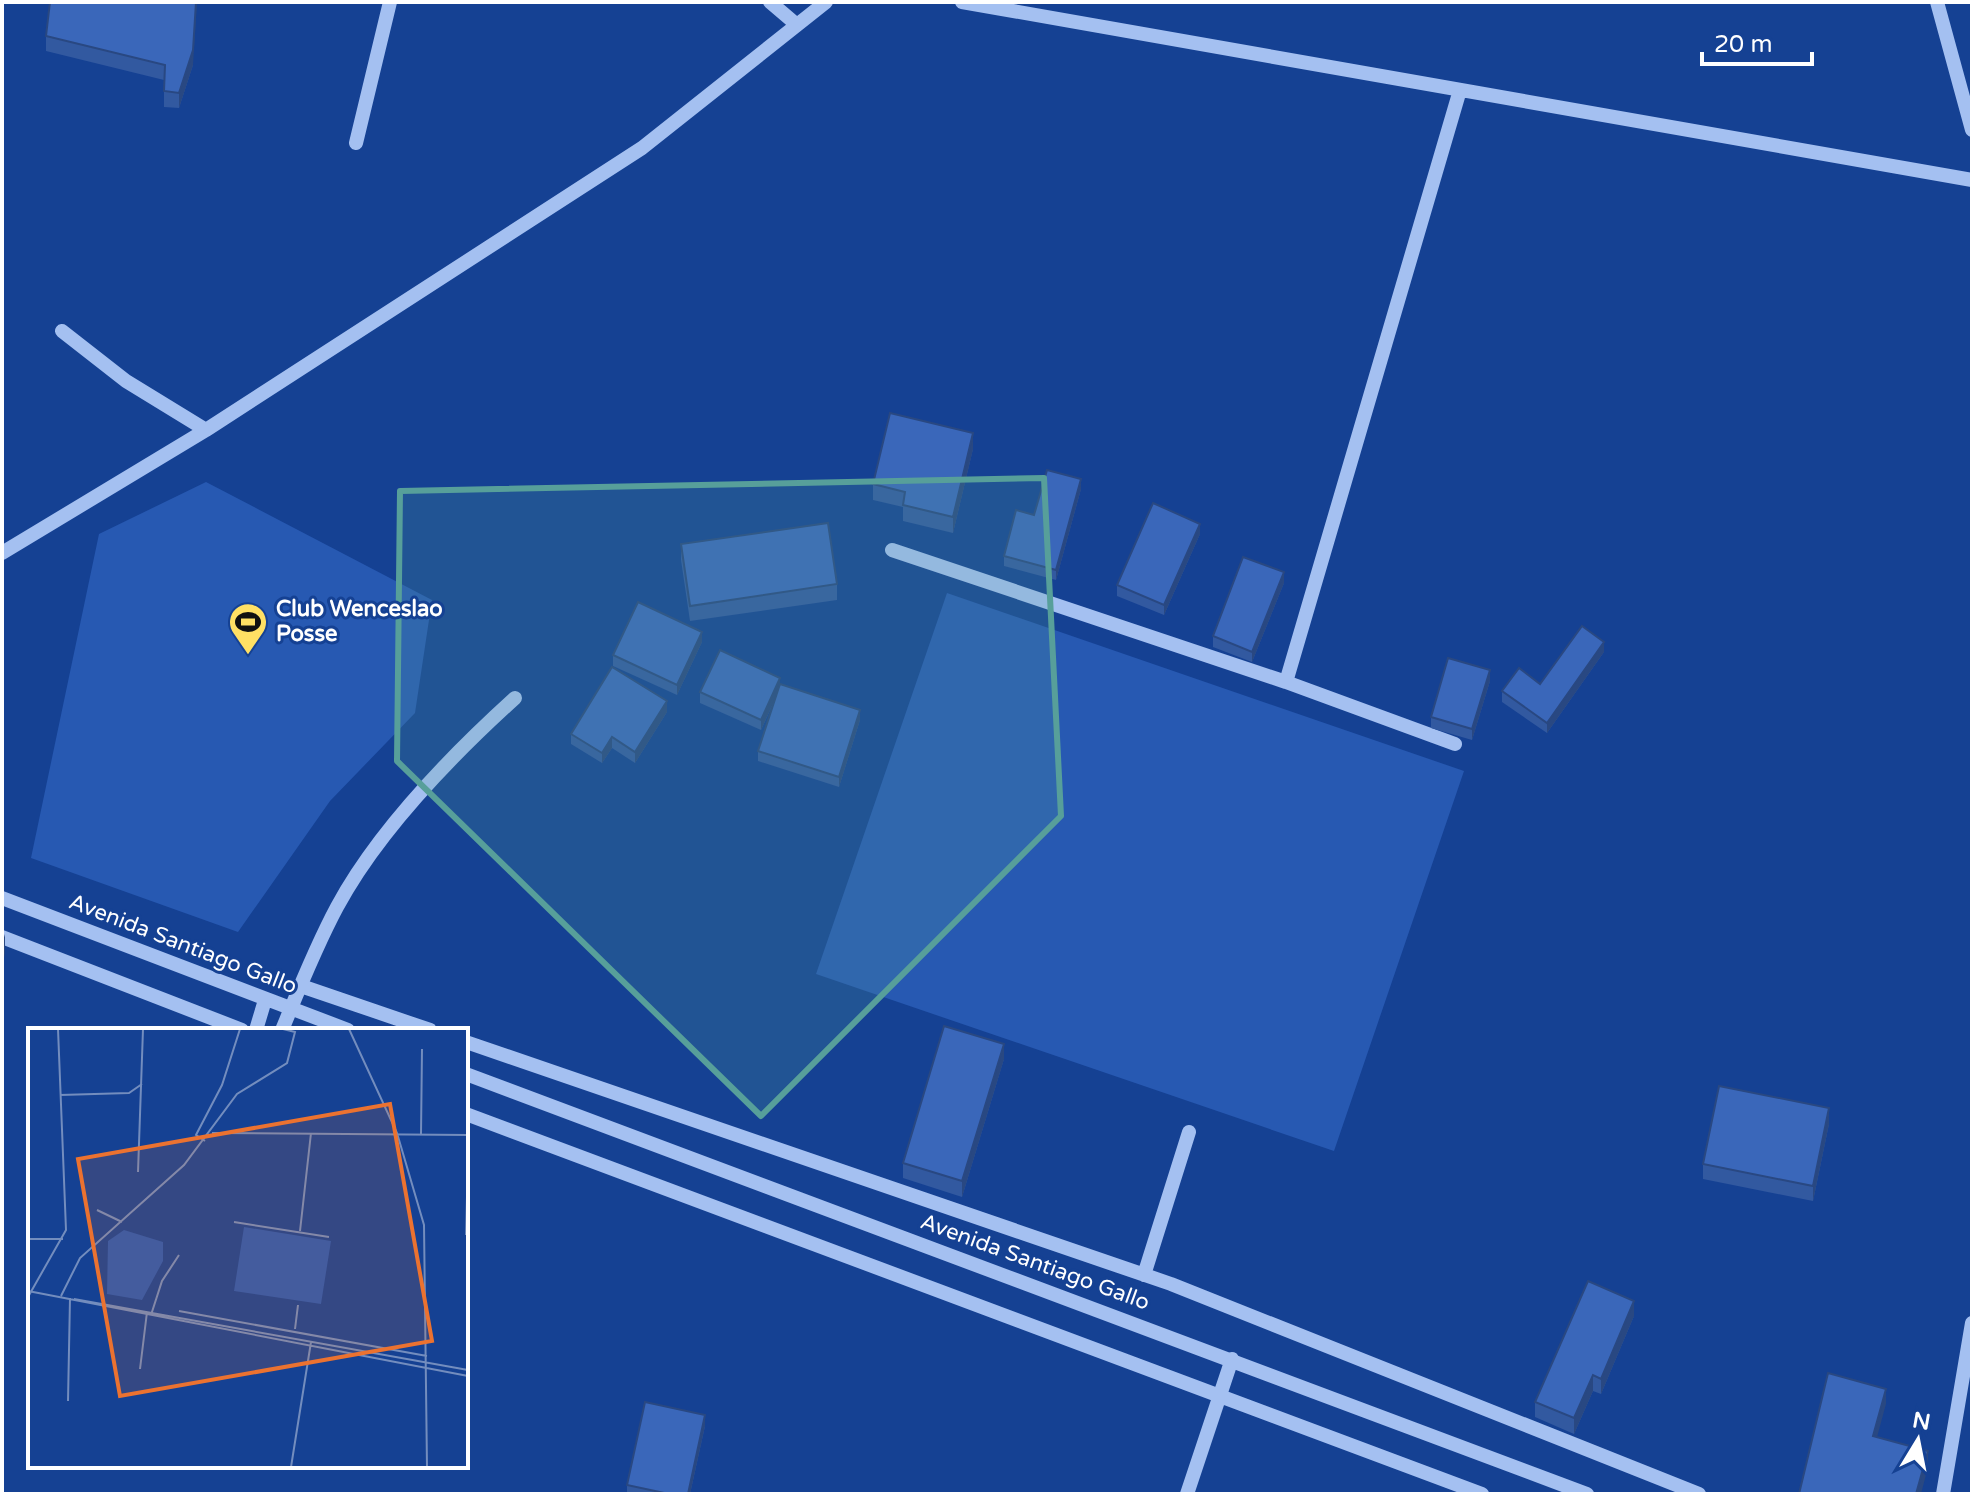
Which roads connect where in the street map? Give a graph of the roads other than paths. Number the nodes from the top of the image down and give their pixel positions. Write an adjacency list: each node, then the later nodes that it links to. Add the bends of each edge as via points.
1 (390, 2): 9 (street)
2 (770, 2): 6 (street)
3 (826, 2): 6 (street)
4 (962, 2): 7 (street)
5 (1937, 2): 8 (street)
6 (797, 25): 12 (street, via 642,148)
7 (1460, 90): 10 (street); 15 (street)
8 (1972, 130)
9 (356, 143)
10 (1972, 180)
11 (62, 331): 12 (street, via 126,381)
12 (206, 430): 14 (street)
13 (892, 550): 15 (street)
14 (2, 553)
15 (1286, 682): 17 (street)
16 (515, 698): 20 (street, via 475,734 383,836 337,906)
17 (1455, 744)
18 (2, 898): 21 (street, Avenida Santiago Gallo)
19 (2, 937): 23 (street)
20 (301, 986): 22 (street); 27 (street)
21 (265, 1000): 22 (street, Avenida Santiago Gallo); 24 (street)
22 (291, 1009): 25 (street); 26 (street, Avenida Santiago Gallo)
23 (237, 1028)
24 (257, 1028)
25 (283, 1028)
26 (343, 1028)
27 (424, 1028)
28 (468, 1043): 32 (street)
29 (468, 1075): 34 (street, Avenida Santiago Gallo)
30 (468, 1115): 35 (street)
31 (1189, 1132): 32 (street)
32 (1144, 1275): 39 (street)
33 (1972, 1323): 40 (street)
34 (1232, 1359): 35 (street); 38 (street, Avenida Santiago Gallo)
35 (1221, 1396): 36 (street); 37 (street)
36 (1187, 1494)
37 (1482, 1494)
38 (1587, 1494)
39 (1699, 1494)
40 (1943, 1494)

